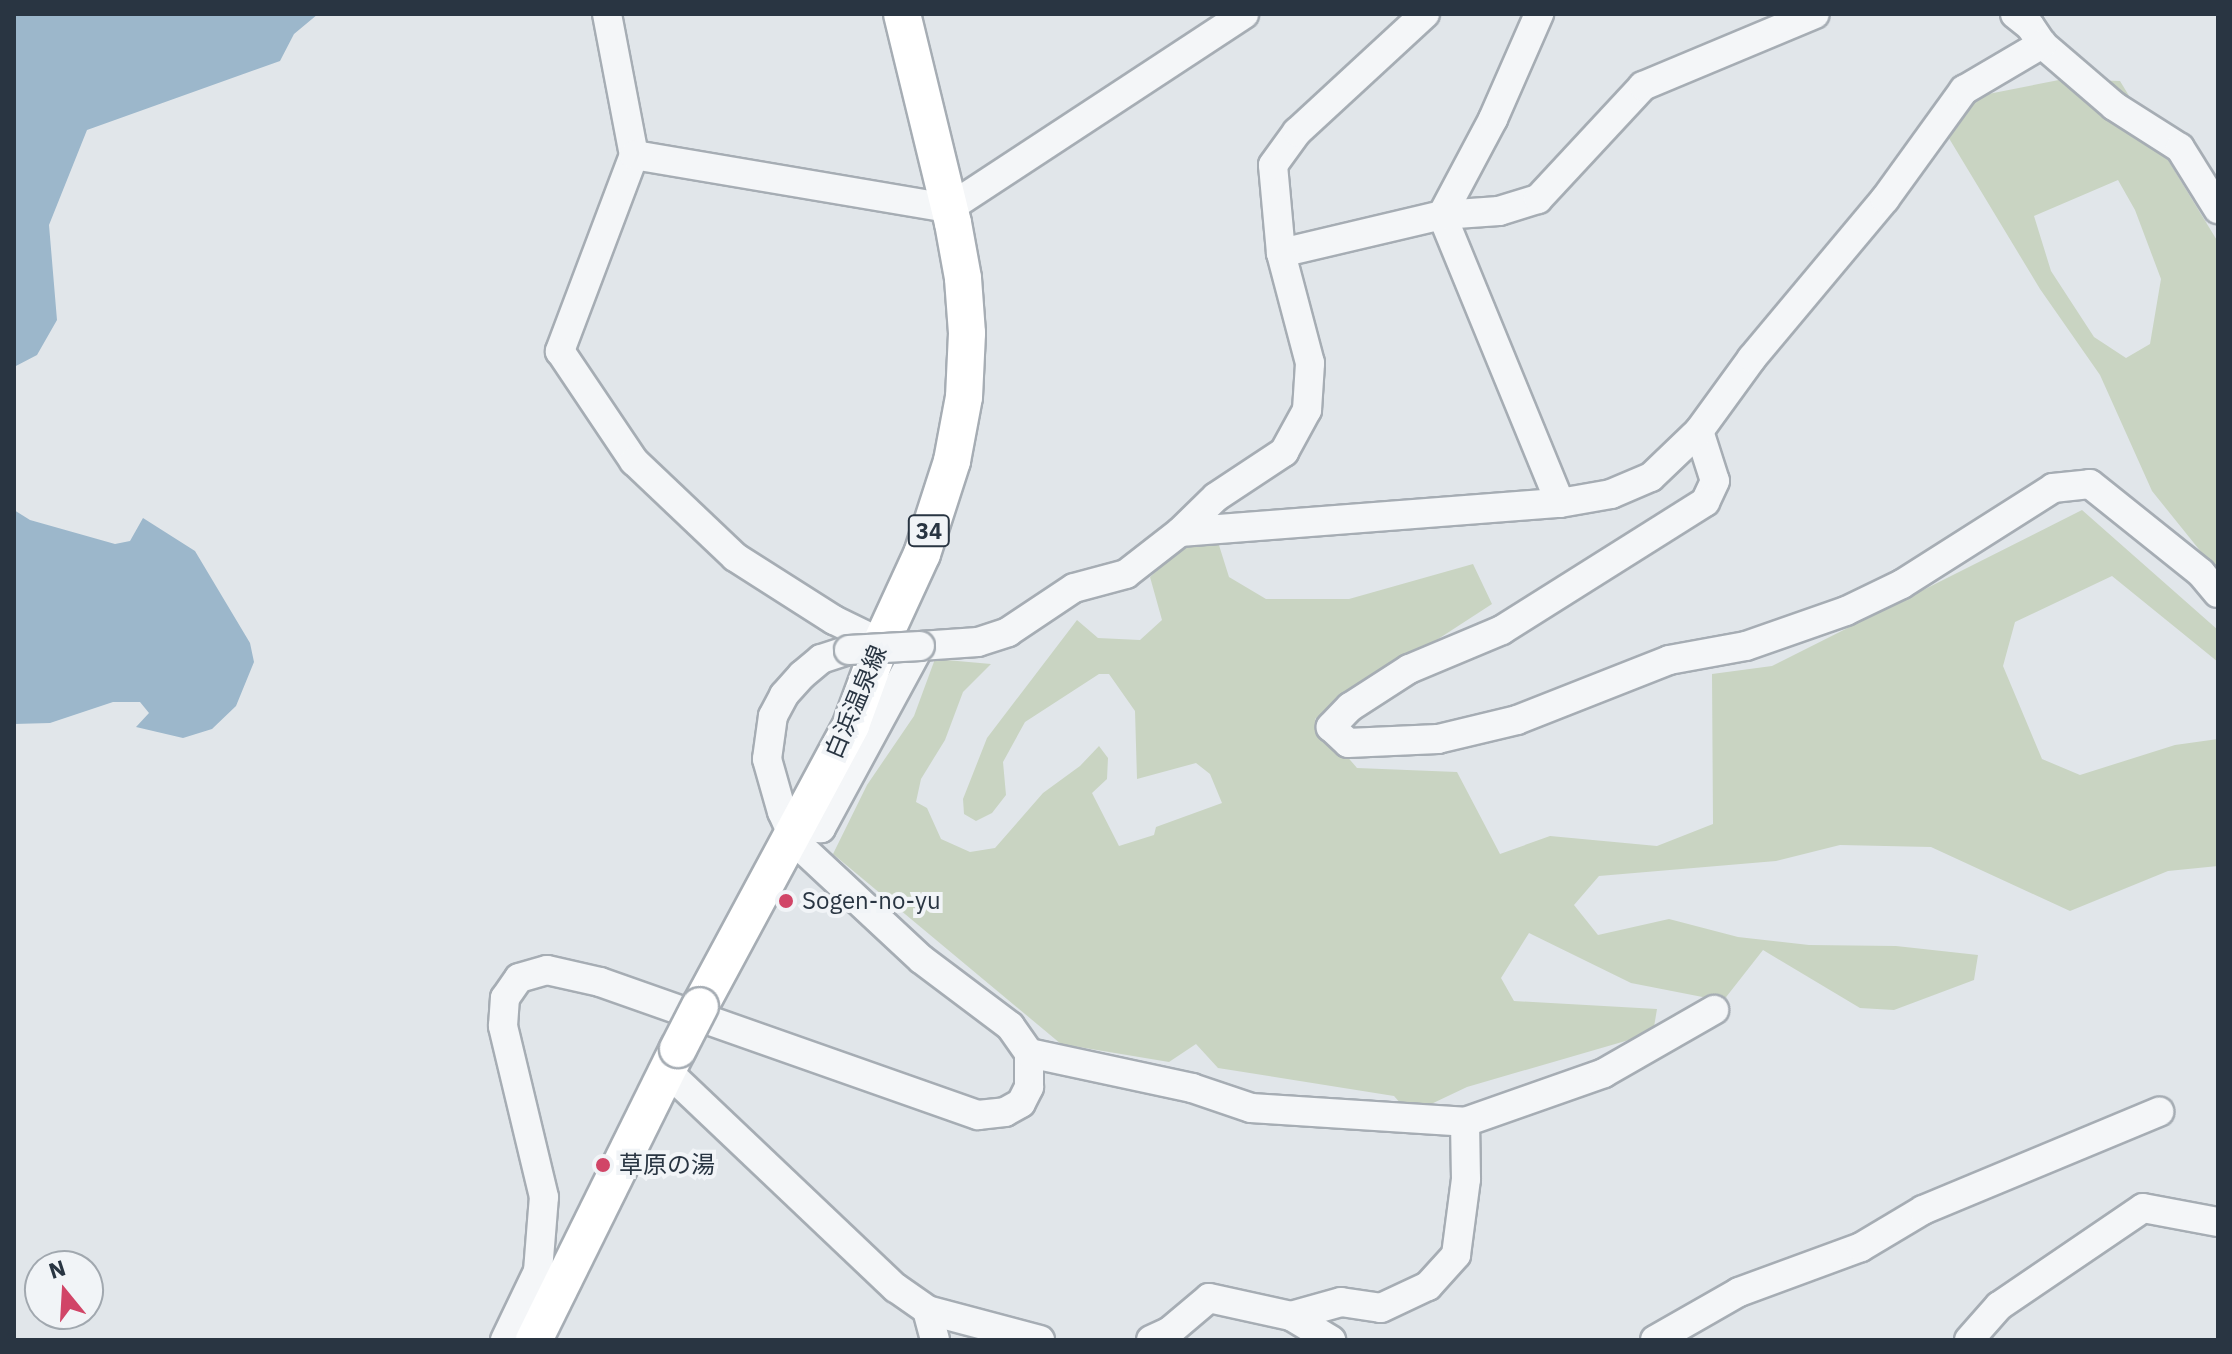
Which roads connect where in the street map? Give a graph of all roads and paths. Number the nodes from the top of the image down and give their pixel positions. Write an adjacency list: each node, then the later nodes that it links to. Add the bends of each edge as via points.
1 (607, 14): 9 (street)
2 (902, 14): 10 (main road, 白浜温泉線 / 34)
3 (1244, 14): 10 (street)
4 (1425, 14): 13 (street, via 1297,132 1273,165)
5 (1539, 14): 12 (street, via 1493,119)
6 (1815, 14): 12 (street, via 1643,86 1538,199 1499,211)
7 (2015, 14): 8 (street)
8 (2042, 44): 11 (street, via 2114,106 2180,148); 14 (street, via 1964,90 1885,199 1752,358)
9 (634, 155): 10 (street); 18 (street, via 560,351 634,461 735,557)
10 (949, 208): 18 (main road, 白浜温泉線 / 34, via 966,319 964,397 952,461 922,554)
11 (2218, 209)
12 (1442, 215): 13 (street); 15 (street)
13 (1281, 253): 16 (street, via 1310,363 1307,410 1284,452 1216,497)
14 (1699, 431): 15 (street, via 1651,477 1611,494); 17 (street, via 1715,481 1705,502 1502,630 1409,669 1350,707 1331,727 1348,743 1438,739 1517,720 1669,660 1746,646 1846,611 1902,584 2053,488 2090,484 2201,573)
15 (1560, 503): 16 (street)
16 (1180, 532): 19 (street, via 1126,574 1074,588 1008,632 978,642)
17 (2218, 593)
18 (865, 646): 19 (street, bridge); 20 (main road, 白浜温泉線 / 34, via 851,725); 20 (street, via 821,659 784,695 773,716 767,759 771,783)
19 (920, 646): 20 (street, via 821,828)
20 (794, 830): 22 (street, via 921,959 1010,1026); 23 (main road, 白浜温泉線 / 34, bridge)
21 (1714, 1010): 25 (street, via 1604,1073)
22 (1029, 1053): 25 (street, via 1192,1088 1251,1108); 29 (street, via 1029,1087 1021,1103 1005,1112 978,1115 600,982 547,970 519,978 505,998 503,1026 544,1197 538,1271)
23 (673, 1061): 27 (street, via 896,1288); 30 (main road, 白浜温泉線 / 34)
24 (2159, 1112): 35 (street, via 1923,1210 1861,1247 1739,1292)
25 (1465, 1122): 28 (street, via 1466,1179 1456,1255 1428,1286 1381,1308 1341,1302)
26 (2218, 1222): 36 (street, via 2143,1208 1999,1306)
27 (927, 1310): 31 (street); 32 (street)
28 (1291, 1316): 33 (street, via 1209,1298); 34 (street)
29 (505, 1340)
30 (534, 1340)
31 (935, 1340)
32 (1040, 1340)
33 (1151, 1340)
34 (1331, 1340)
35 (1655, 1340)
36 (1969, 1340)

